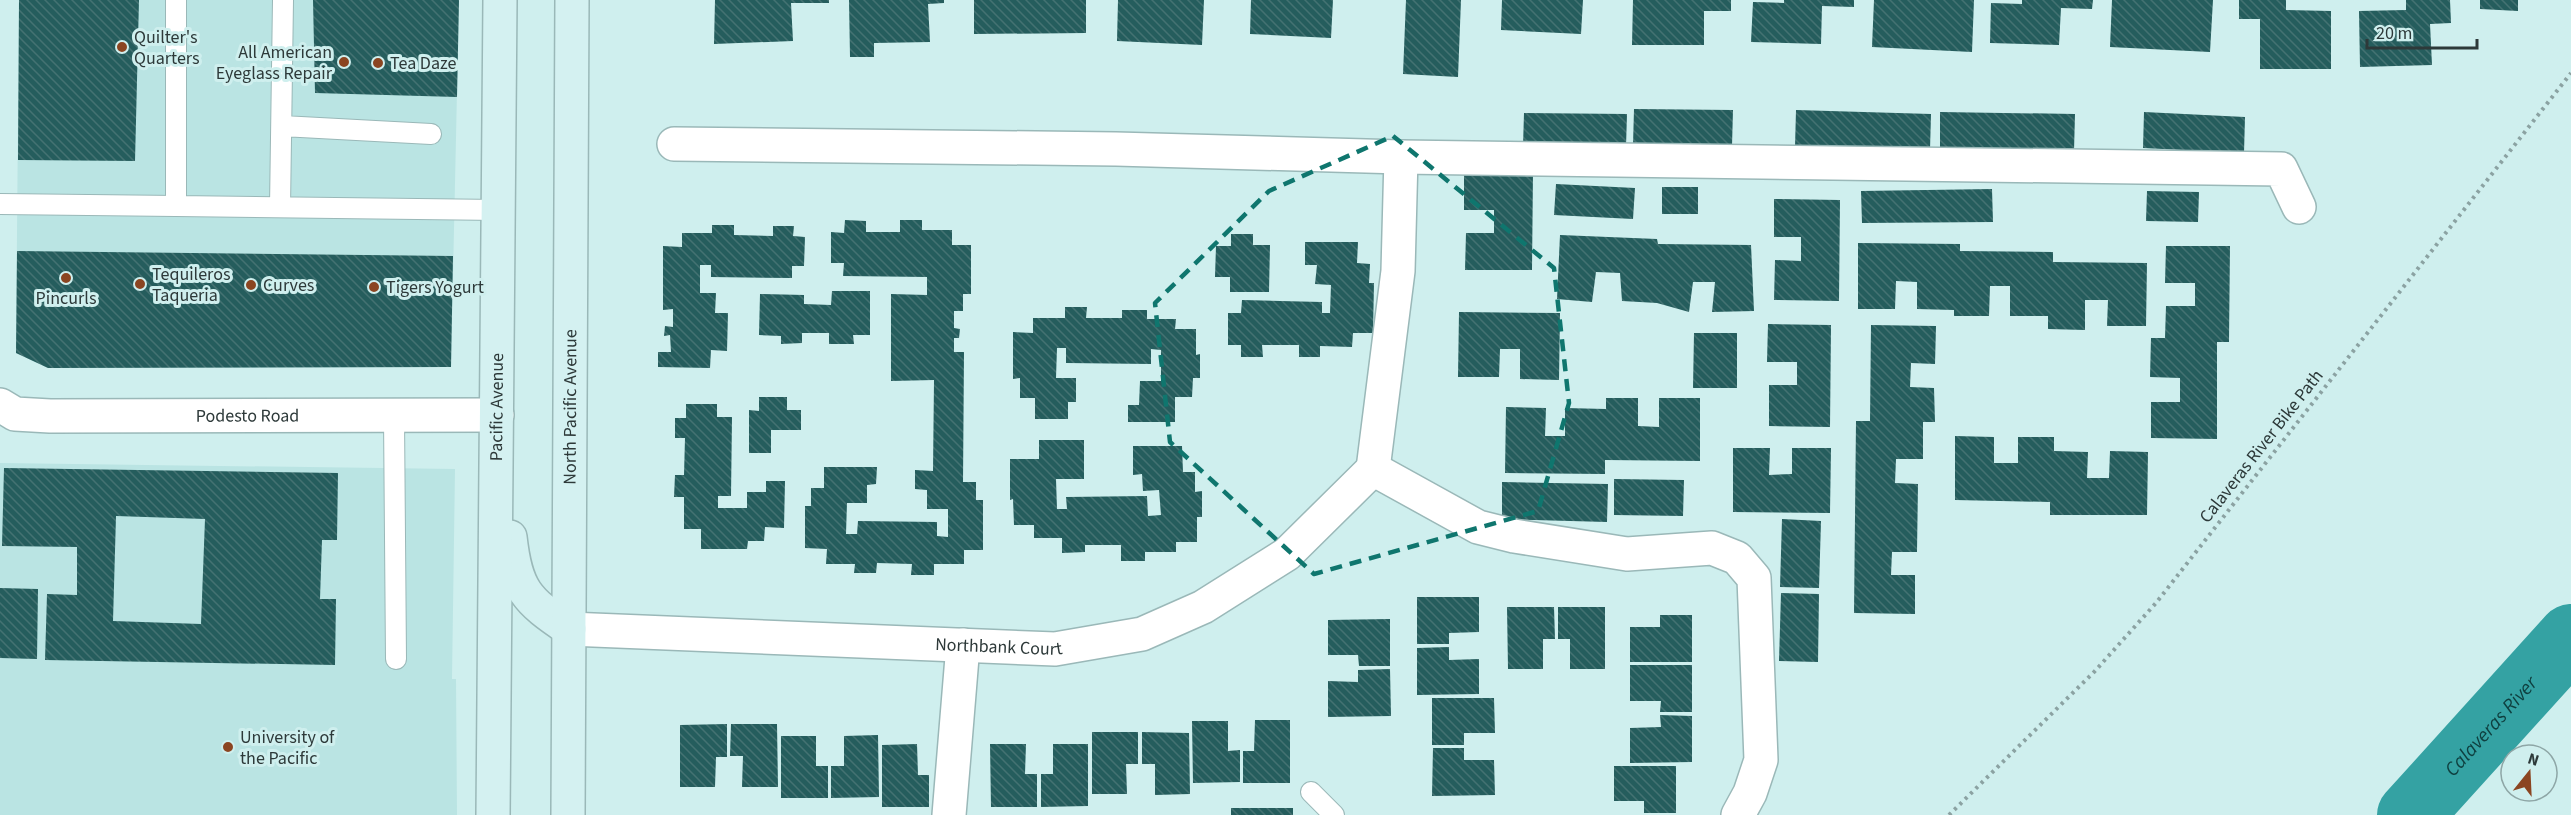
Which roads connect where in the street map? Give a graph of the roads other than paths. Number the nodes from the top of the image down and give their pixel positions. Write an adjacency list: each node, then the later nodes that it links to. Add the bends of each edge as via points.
1 (176, 0): 10 (lane)
2 (283, 0): 5 (lane)
3 (500, 0): 13 (main road, Pacific Avenue)
4 (572, 0): 18 (main road, North Pacific Avenue)
5 (282, 126): 6 (lane); 11 (lane)
6 (431, 134)
7 (674, 144): 8 (street, via 1092,148)
8 (1401, 157): 12 (street, via 2281,169); 17 (street, via 1398,271)
9 (0, 204): 10 (lane)
10 (176, 206): 11 (lane)
11 (280, 207): 13 (lane)
12 (2299, 207)
13 (499, 210): 15 (main road, Pacific Avenue)
14 (5, 412): 16 (street, Podesto Road)
15 (498, 415): 16 (street, Podesto Road); 18 (main road, via 512,556 519,584 536,607); 22 (main road, Pacific Avenue)
16 (394, 416): 20 (lane)
17 (1373, 469): 19 (street, Northbank Court, via 1287,554 1203,607 1142,634 1054,649); 26 (street, via 1478,527 1514,536 1627,554 1712,548 1737,558 1754,578 1761,760)
18 (569, 629): 19 (street, Northbank Court); 23 (main road, North Pacific Avenue)
19 (963, 645): 24 (street)
20 (396, 659)
21 (1311, 792): 25 (lane)
22 (493, 815)
23 (568, 815)
24 (950, 815)
25 (1334, 815)
26 (1738, 815)

